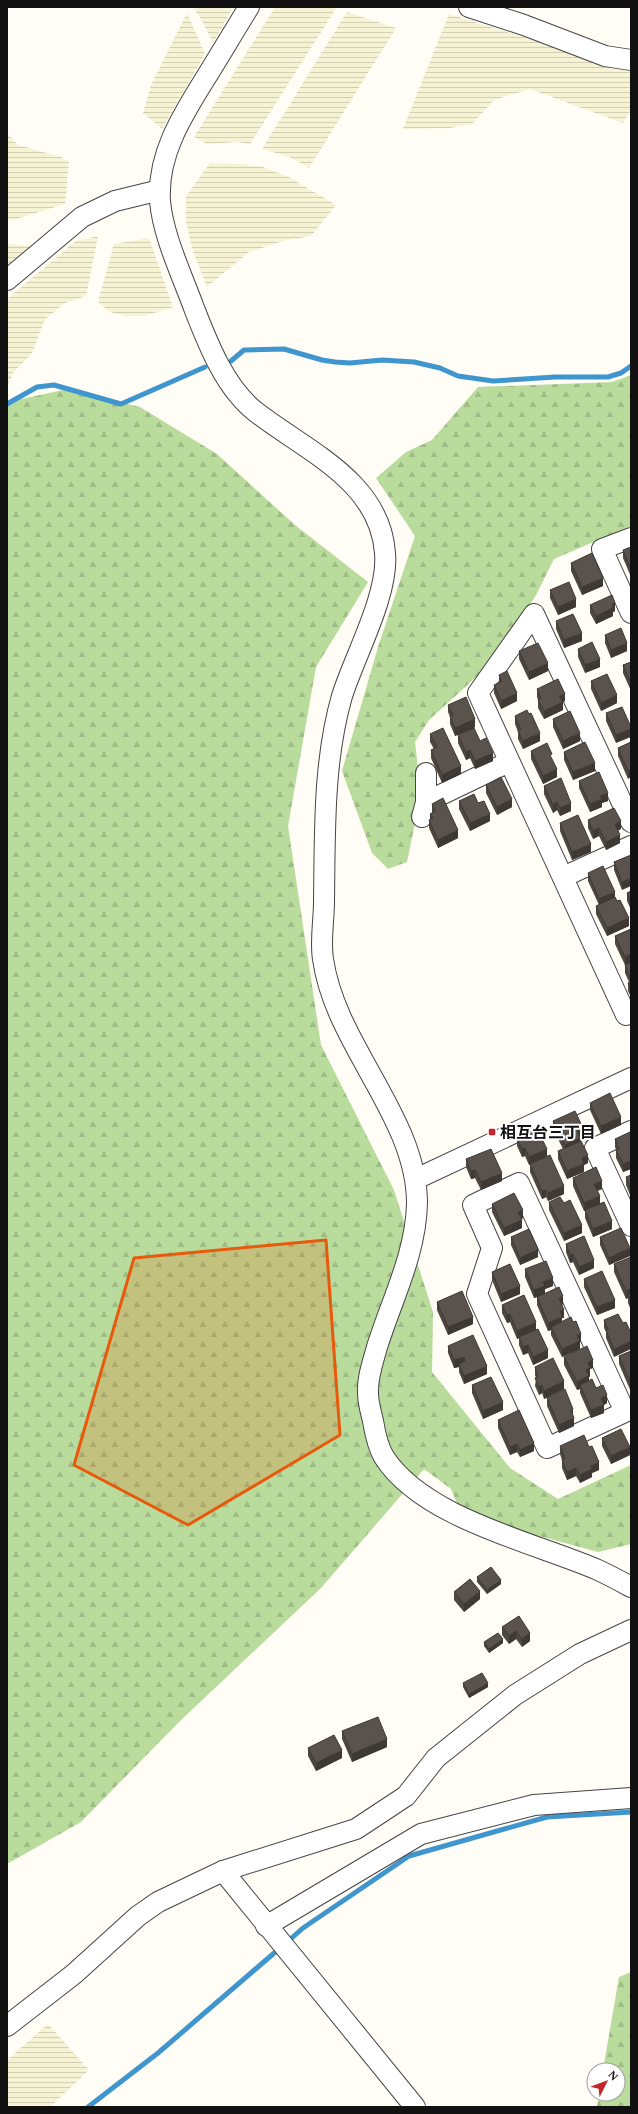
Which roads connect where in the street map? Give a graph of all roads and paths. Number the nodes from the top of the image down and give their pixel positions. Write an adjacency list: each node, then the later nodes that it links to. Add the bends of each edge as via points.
1 (249, 7): 4 (street, via 178,124 164,159)
2 (469, 7): 3 (street, via 605,56)
3 (631, 60)
4 (160, 190): 5 (street, via 115,201 82,217); 16 (street, via 160,207 172,251 204,335 227,379 252,409 342,473 365,497 380,526 386,554 384,583 341,699 331,753 324,834 323,958 340,1018 397,1126)
5 (7, 280)
6 (631, 538): 7 (street, via 602,549)
7 (631, 613)
8 (509, 762): 9 (street, via 424,810); 10 (street, via 478,693 534,614); 12 (street)
9 (426, 773)
10 (631, 822)
11 (631, 846): 12 (street)
12 (563, 877): 13 (street, via 626,1015)
13 (631, 1013)
14 (631, 1078): 16 (street)
15 (631, 1131): 17 (street, via 595,1148)
16 (416, 1179): 19 (street, via 414,1235 408,1262 383,1329 367,1389 382,1455 402,1478 429,1500 481,1525 602,1571)
17 (631, 1226)
18 (628, 1411): 18 (street, via 519,1183 473,1205 492,1248 477,1294 547,1448)
19 (631, 1587)
20 (631, 1630): 22 (street, via 580,1654 515,1695 436,1758 406,1796 356,1829)
21 (631, 1798): 23 (street, via 534,1805 421,1834)
22 (223, 1871): 23 (street); 24 (street, via 158,1902 138,1916 74,1974)
23 (269, 1929): 25 (street)
24 (7, 2026)
25 (415, 2107)

